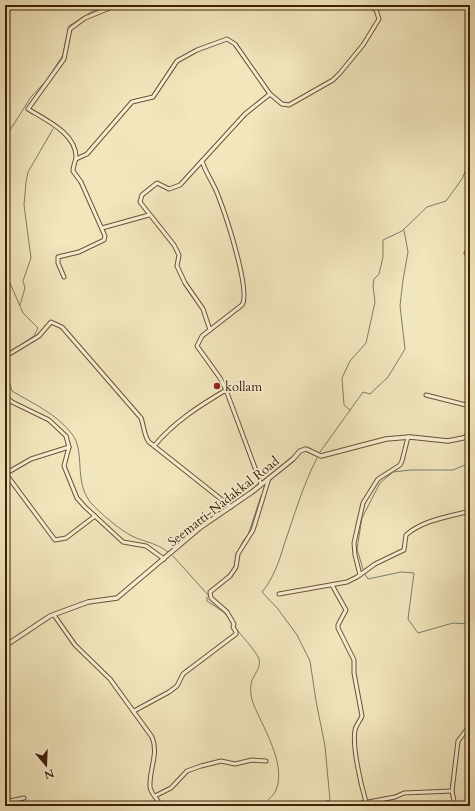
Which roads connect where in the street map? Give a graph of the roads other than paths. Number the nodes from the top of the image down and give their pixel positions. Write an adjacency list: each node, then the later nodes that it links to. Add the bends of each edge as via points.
1 (117, 5): 4 (street, via 85,18 70,29 64,59 28,109 70,140)
2 (369, 5): 3 (street, via 376,10 379,19 356,54 333,80 289,105 282,104)
3 (270, 94): 4 (street, via 236,44 227,39 197,50 178,61 153,97 132,102 87,154); 5 (street, via 244,114)
4 (76, 159): 7 (street, via 73,170)
5 (202, 161): 6 (street, via 180,185 170,188 157,183 142,195 140,202); 11 (street, via 219,197 240,266 245,294 242,305)
6 (149, 215): 7 (street); 11 (street, via 179,254 177,266 203,309)
7 (102, 228): 10 (street, via 104,240 79,252 58,257)
8 (466, 253): 9 (street)
9 (470, 254)
10 (64, 276)
11 (210, 330): 13 (street, via 202,336 197,346)
12 (5, 356): 19 (street, via 39,336 50,322 62,327 141,418 146,438)
13 (226, 390): 19 (street, via 185,417); 23 (street)
14 (5, 392): 20 (street, via 6,397 12,402 50,420 66,436)
15 (426, 395): 16 (street)
16 (470, 406)
17 (470, 435): 18 (street, Seematti-Nadakkal Road, via 448,441)
18 (408, 437): 22 (street, Seematti-Nadakkal Road, via 386,439 321,456 306,449 300,451); 28 (street, via 400,465 378,479 363,503 354,543)
19 (154, 446): 24 (street)
20 (69, 447): 21 (street, via 31,459); 26 (street, via 64,466 66,472 77,498)
21 (6, 474): 26 (street, via 55,540 66,538)
22 (268, 478): 23 (street, Seematti-Nadakkal Road); 34 (street, via 253,530 238,554 236,567 230,576 210,592 211,598 227,612 236,634 183,674 177,686)
23 (261, 484): 24 (street, Seematti-Nadakkal Road)
24 (230, 507): 27 (street, Seematti-Nadakkal Road, via 201,527)
25 (470, 511): 28 (street, via 434,520 412,530 406,536 404,550 375,564)
26 (95, 516): 27 (street, via 123,542 146,546)
27 (164, 559): 31 (street, Seematti-Nadakkal Road, via 117,598 88,602)
28 (360, 575): 29 (street, via 347,582)
29 (332, 585): 30 (street); 40 (street, via 346,610 338,628 354,660 362,716 355,734 359,775)
30 (279, 594)
31 (54, 615): 32 (street, Seematti-Nadakkal Road); 34 (street, via 75,645 110,679)
32 (5, 646)
33 (470, 699): 36 (street, via 468,728 458,741)
34 (134, 711): 37 (street, via 155,744 150,778 151,792)
35 (266, 761): 37 (street, via 252,760 235,764 221,761 201,766 188,771 171,788)
36 (452, 791): 40 (street, via 404,793); 43 (street)
37 (154, 796): 41 (street)
38 (24, 798): 39 (street)
39 (5, 802)
40 (366, 802): 42 (street)
41 (160, 806)
42 (347, 806)
43 (455, 806)

